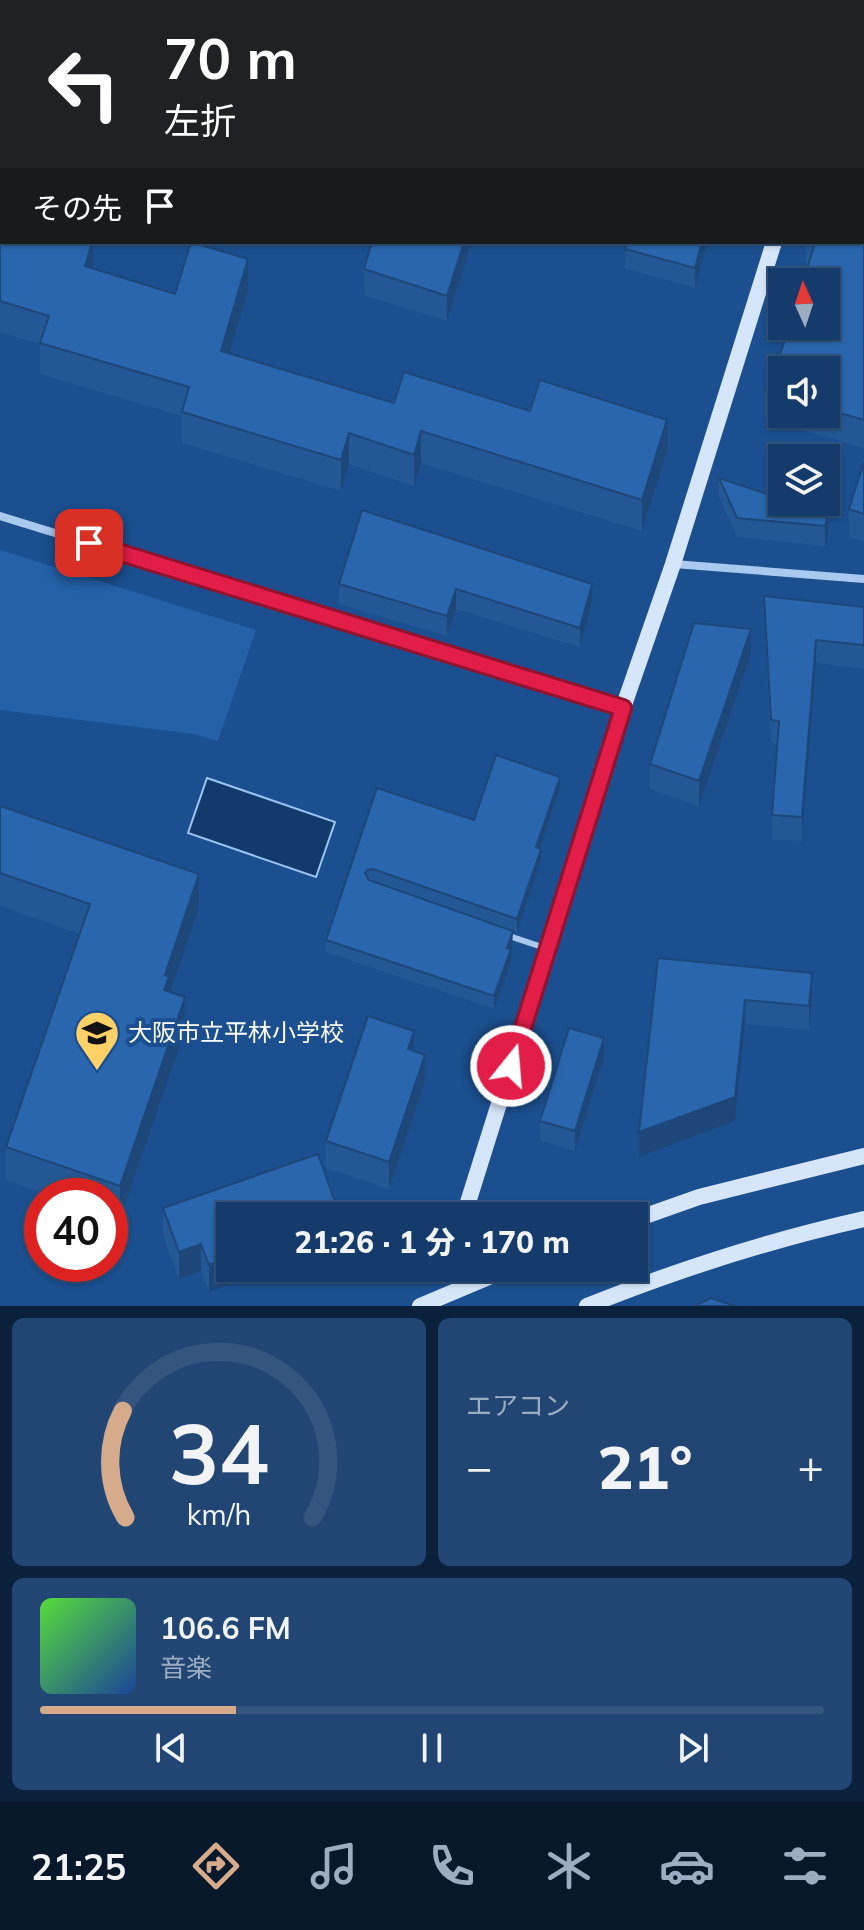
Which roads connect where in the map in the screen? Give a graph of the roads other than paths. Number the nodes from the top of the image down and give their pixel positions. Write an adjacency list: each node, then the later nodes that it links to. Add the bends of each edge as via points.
1 (773, 244): 3 (street)
2 (0, 516): 5 (street)
3 (673, 564): 4 (street); 5 (street)
4 (864, 579)
5 (623, 708): 7 (street)
6 (503, 934): 7 (lane)
7 (547, 949): 9 (street)
8 (864, 1156): 10 (street)
9 (468, 1202)
10 (648, 1215)
11 (864, 1219): 14 (street, via 726,1257)
12 (466, 1282): 13 (street)
13 (420, 1306)
14 (587, 1306)

